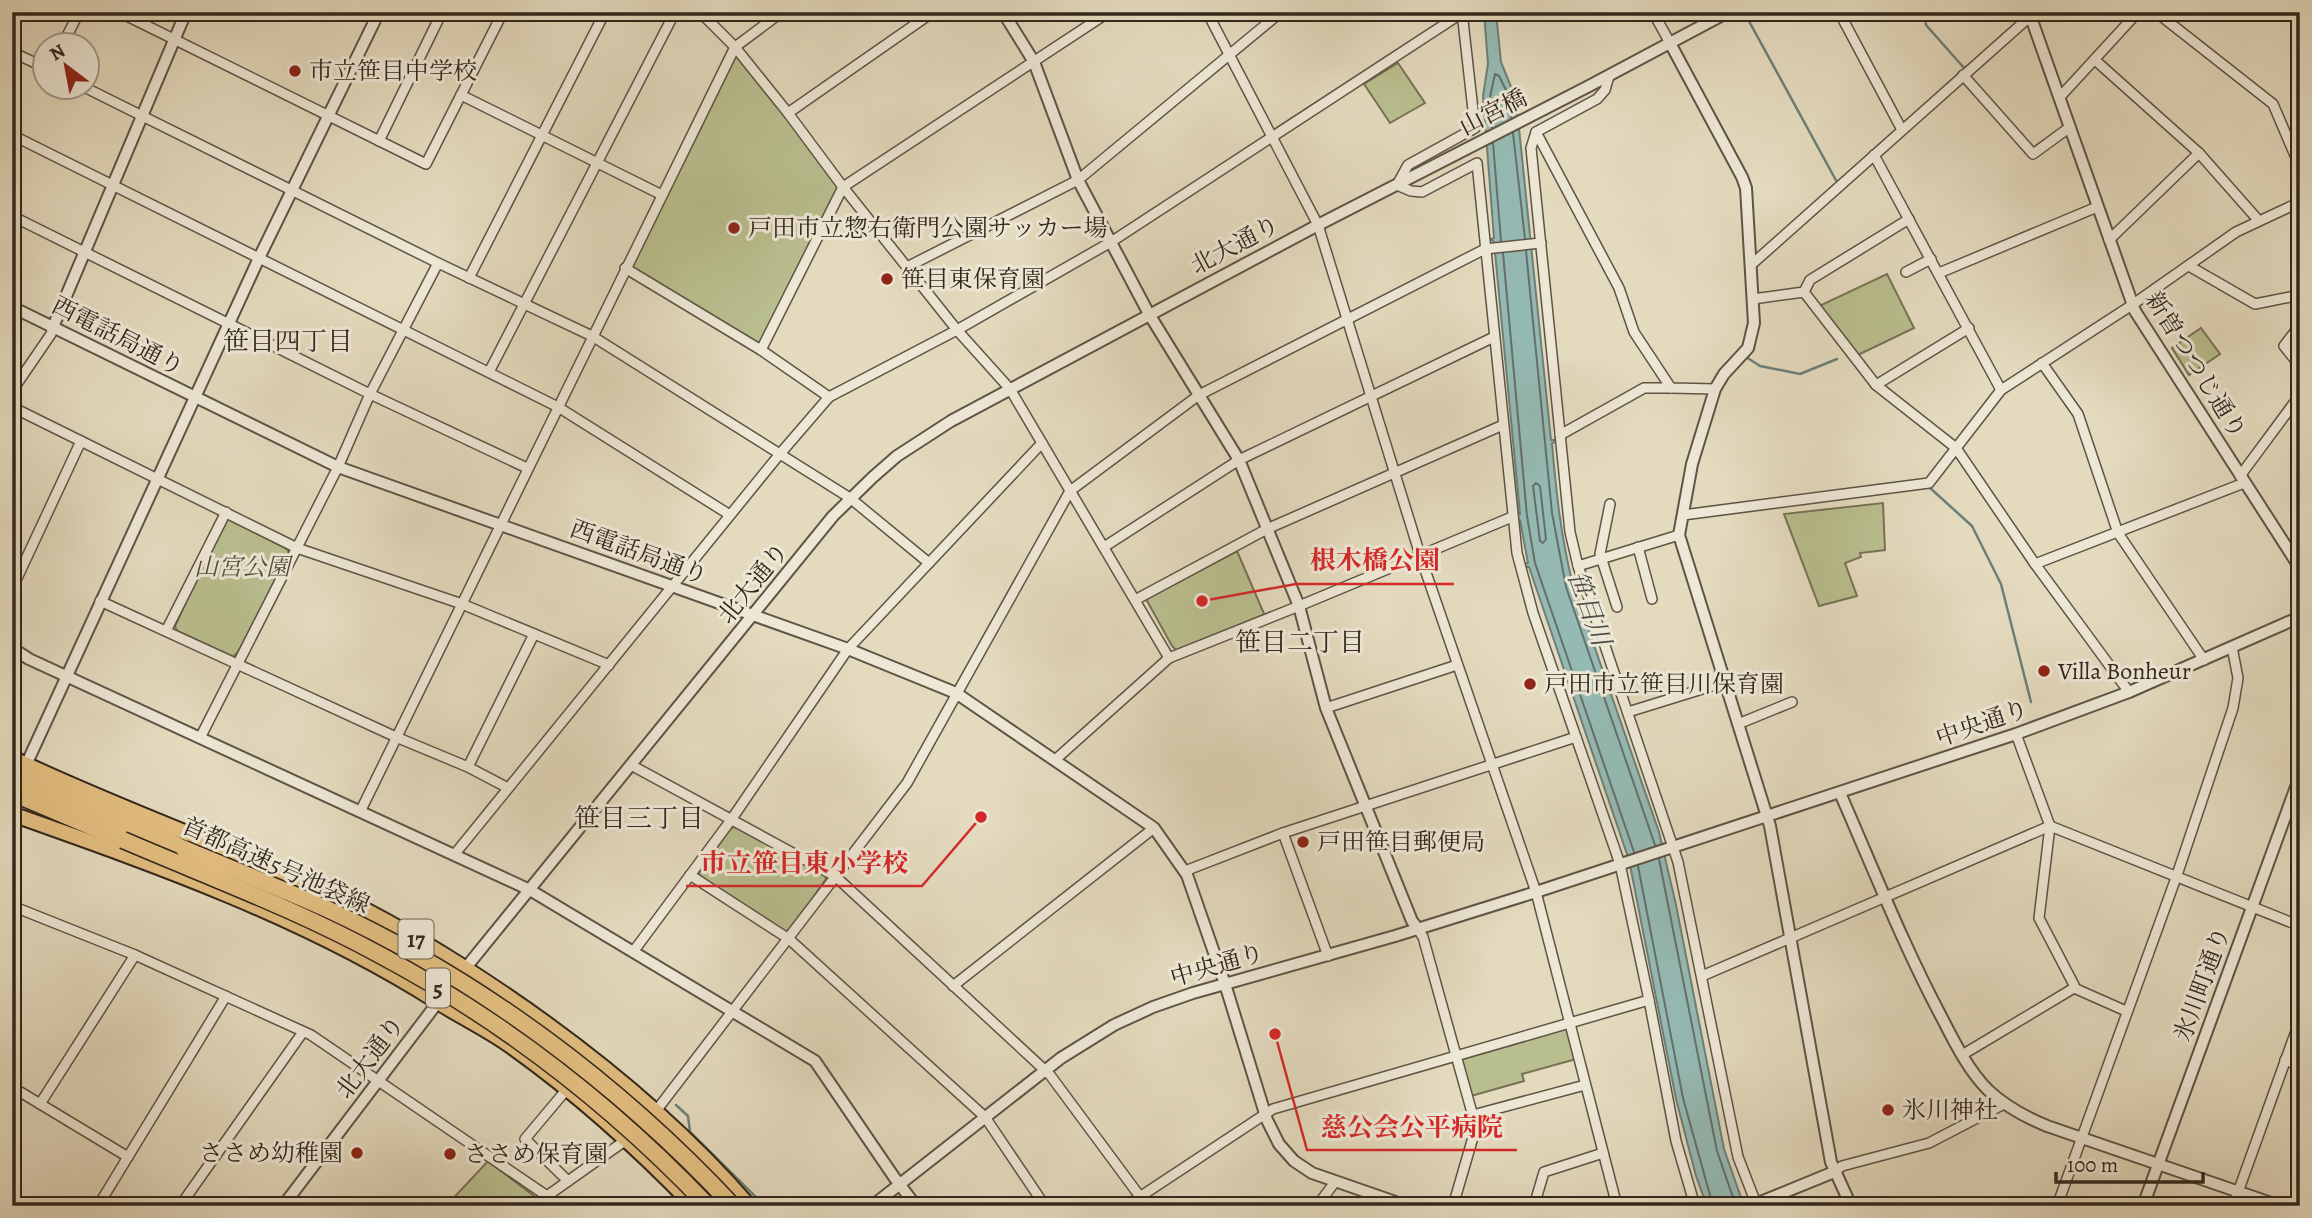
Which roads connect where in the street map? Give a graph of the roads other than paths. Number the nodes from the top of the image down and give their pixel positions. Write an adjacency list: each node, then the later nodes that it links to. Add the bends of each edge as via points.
1 (79, 12): 23 (street)
2 (119, 12): 24 (street)
3 (186, 12): 24 (street)
4 (379, 12): 39 (street)
5 (442, 12): 46 (street)
6 (503, 12): 34 (street)
7 (605, 12): 44 (street)
8 (675, 12): 49 (street)
9 (701, 12): 26 (street)
10 (782, 12): 26 (street)
11 (933, 12): 37 (street)
12 (1003, 12): 31 (street)
13 (1109, 12): 31 (street)
14 (1207, 12): 28 (street)
15 (1281, 12): 28 (street)
16 (1653, 12): 25 (street)
17 (1728, 12): 25 (street)
18 (1839, 12): 41 (street)
19 (2138, 12): 29 (street)
20 (1462, 13): 45 (street); 54 (street, via 1475,128 1408,165)
21 (2157, 13): 50 (street, via 2273,104)
22 (2032, 14): 32 (street); 36 (street, 新曽つつじ通り)
23 (69, 32)
24 (174, 40): 38 (street); 39 (street)
25 (1670, 43): 33 (street); 72 (street, via 1742,177)
26 (735, 47): 37 (street); 57 (street)
27 (12, 52): 30 (street)
28 (1231, 55): 45 (street); 52 (street)
29 (2095, 60): 36 (street); 47 (street)
30 (32, 61)
31 (1034, 62): 52 (street); 55 (street)
32 (1963, 75): 40 (street, via 2033,155); 41 (street)
33 (1609, 76): 42 (street, via 1597,99); 51 (street, 山宮橋)
34 (461, 95): 44 (street); 46 (street, via 426,164)
35 (102, 96): 38 (street)
36 (2059, 98): 40 (street, 新曽つつじ通り)
37 (788, 113): 55 (street)
38 (142, 115): 53 (street); 56 (street)
39 (328, 116): 46 (street); 56 (street)
40 (2070, 127): 59 (street, 新曽つつじ通り)
41 (1902, 130): 48 (street)
42 (1536, 132): 66 (street, via 1531,148); 100 (street, via 1619,288 1634,332)
43 (12, 135): 53 (street)
44 (543, 135): 49 (street); 78 (street)
45 (1273, 136): 63 (street); 65 (street)
46 (379, 141)
47 (2199, 153): 62 (street); 64 (street)
48 (1874, 155): 61 (street); 72 (street)
49 (597, 162): 57 (street); 82 (street)
50 (2300, 167)
51 (1415, 176): 54 (street, 北大通り)
52 (1078, 180): 65 (street); 74 (street)
53 (114, 186): 68 (street); 69 (street)
54 (1397, 186): 63 (street, 北大通り); 67 (street, via 1422,192 1478,163)
55 (843, 187): 74 (street); 95 (street)
56 (292, 189): 69 (street); 71 (street)
57 (662, 195): 75 (street)
58 (2300, 202): 62 (street)
59 (2097, 207): 64 (street, 新曽つつじ通り); 77 (street)
60 (12, 216): 68 (street)
61 (1909, 219): 70 (street); 79 (street, via 1810,280)
62 (2259, 221): 73 (street)
63 (1318, 225): 85 (street, 北大通り); 86 (street)
64 (2109, 240): 83 (street, 新曽つつじ通り)
65 (1111, 242): 85 (street); 92 (street)
66 (1539, 243): 67 (street); 114 (street)
67 (1487, 249): 86 (street); 94 (street)
68 (85, 253): 87 (street); 89 (street)
69 (259, 258): 87 (street); 91 (street)
70 (1931, 259): 76 (street); 77 (street)
71 (438, 263): 78 (street); 91 (street)
72 (1751, 265): 81 (street)
73 (2189, 266): 80 (street, via 2255,304); 83 (street)
74 (907, 267): 92 (street)
75 (625, 268): 93 (street); 95 (street)
76 (1906, 272)
77 (1939, 273): 90 (street)
78 (469, 278): 82 (street)
79 (1804, 292): 81 (street); 99 (street)
80 (2300, 295)
81 (1753, 299): 102 (street, via 1748,348)
82 (524, 304): 93 (street); 98 (street)
83 (2132, 305): 96 (street); 124 (street, 新曽つつじ通り)
84 (12, 307): 89 (street, 西電話局通り)
85 (1149, 314): 101 (street, 北大通り); 106 (street)
86 (1347, 317): 106 (street); 109 (street)
87 (228, 324): 105 (street); 110 (street)
88 (2300, 326): 97 (street, via 2284,346)
89 (53, 327): 104 (street); 110 (street, 西電話局通り)
90 (1969, 328): 99 (street); 103 (street)
91 (404, 329): 98 (street); 105 (street)
92 (957, 330): 101 (street); 108 (street)
93 (592, 336): 112 (street); 118 (street)
94 (1494, 337): 109 (street); 113 (street)
95 (761, 350): 108 (street)
96 (2042, 363): 103 (street); 134 (street, via 2078,414)
97 (2300, 366)
98 (489, 372): 112 (street)
99 (1876, 385): 117 (street)
100 (1671, 388): 102 (street); 114 (street, via 1644,388)
101 (1010, 390): 116 (street); 126 (street, 北大通り, via 923,438)
102 (1715, 390): 130 (street, via 1692,464)
103 (2001, 390): 117 (street)
104 (12, 391)
105 (370, 394): 120 (street); 121 (street)
106 (1199, 395): 119 (street); 125 (street)
107 (2300, 396): 124 (street)
108 (829, 397): 118 (street)
109 (1371, 397): 119 (street); 122 (street)
110 (195, 398): 120 (street, 西電話局通り); 123 (street)
111 (12, 407): 115 (street)
112 (558, 407): 121 (street); 129 (street)
113 (1503, 425): 122 (street); 131 (street)
114 (1560, 435): 143 (street)
115 (81, 441): 123 (street); 146 (street)
116 (1042, 443): 125 (street); 141 (street)
117 (1956, 448): 130 (street, via 1929,483); 142 (street)
118 (779, 455): 126 (street); 129 (street)
119 (1239, 460): 133 (street); 136 (street)
120 (338, 467): 132 (street, 西電話局通り); 138 (street)
121 (527, 468): 132 (street)
122 (1395, 472): 133 (street); 139 (street)
123 (158, 478): 128 (street); 149 (street)
124 (2242, 480): 134 (street); 144 (street, 新曽つつじ通り)
125 (1070, 491): 136 (street); 168 (street)
126 (850, 498): 141 (street); 153 (street, 北大通り)
127 (1610, 504): 140 (street)
128 (226, 512): 138 (street); 155 (street)
129 (730, 515): 145 (street)
130 (1683, 515): 135 (street)
131 (1512, 517): 139 (street); 175 (street, via 1533,613)
132 (499, 524): 145 (street, 西電話局通り); 150 (street)
133 (1267, 529): 148 (street); 151 (street)
134 (2118, 533): 142 (street); 161 (street)
135 (1679, 535): 137 (street); 166 (street)
136 (1104, 547): 148 (street)
137 (1638, 547): 140 (street); 147 (street)
138 (297, 548): 150 (street); 162 (street)
139 (1420, 555): 151 (street); 164 (street)
140 (1602, 558): 143 (street); 152 (street)
141 (929, 564): 159 (street)
142 (2035, 564): 167 (street)
143 (1578, 566): 171 (street)
144 (2300, 568)
145 (673, 587): 153 (street, 西電話局通り); 163 (street)
146 (12, 589)
147 (1652, 599)
148 (1135, 600): 160 (street)
149 (100, 601): 155 (street); 165 (street)
150 (462, 604): 156 (street); 174 (street)
151 (1299, 606): 160 (street); 170 (street)
152 (1617, 607)
153 (753, 615): 159 (street, 西電話局通り); 179 (street, 北大通り)
154 (2300, 617): 157 (street, 中央通り)
155 (166, 631): 162 (street)
156 (534, 634): 163 (street); 182 (street)
157 (2232, 647): 161 (street, 中央通り); 205 (street, via 2238,678 2233,709)
158 (12, 648): 165 (street)
159 (848, 649): 168 (street, 西電話局通り); 194 (street)
160 (1169, 658): 178 (street)
161 (2204, 660): 167 (street, 中央通り)
162 (237, 664): 174 (street); 176 (street)
163 (609, 665): 186 (street)
164 (1457, 665): 170 (street); 180 (street)
165 (67, 676): 176 (street); 181 (street)
166 (1725, 682): 171 (street); 172 (street)
167 (2129, 692): 173 (street, 中央通り)
168 (956, 693): 178 (street, 西電話局通り); 206 (street, via 907,783)
169 (1792, 702): 172 (street)
170 (1326, 708): 190 (street)
171 (1628, 712): 199 (street)
172 (1738, 724): 193 (street)
173 (2016, 734): 188 (street, 中央通り); 195 (street)
174 (396, 737): 182 (street); 191 (street)
175 (1576, 737): 180 (street); 202 (street)
176 (200, 738): 191 (street)
177 (12, 758): 181 (highway, 17)
178 (1055, 760): 196 (street, 西電話局通り)
179 (631, 765): 194 (street); 207 (street, 北大通り)
180 (1491, 765): 190 (street); 208 (street)
181 (19, 767): 200 (highway); 219 (highway, 17, via 327,891)
182 (468, 768): 186 (street)
183 (2300, 776): 211 (street, 氷川町通り)
184 (12, 777): 200 (highway, 首都高速5号池袋線 / 5)
185 (12, 783): 187 (highway, 17, via 325,914 398,955)
186 (508, 788): 201 (street)
187 (12, 791): 198 (highway, 首都高速5号池袋線 / 5)
188 (1840, 793): 193 (street, 中央通り); 209 (street)
189 (12, 803): 198 (highway)
190 (1365, 806): 197 (street); 213 (street)
191 (360, 812): 201 (street)
192 (12, 814): 226 (highway, 17, via 139,859 309,930)
193 (1767, 817): 199 (street, 中央通り); 215 (street)
194 (732, 820): 204 (street); 206 (street)
195 (2050, 826): 205 (street); 209 (street); 223 (street, via 2039,918)
196 (1154, 828): 203 (street, 西電話局通り); 222 (street)
197 (1283, 833): 203 (street); 218 (street)
198 (123, 841): 270 (highway, 首都高速5号池袋線 / 5, bridge, via 318,923 469,1008 595,1098)
199 (1673, 848): 202 (street, 中央通り); 220 (street)
200 (184, 849): 273 (highway, 首都高速5号池袋線 / 5, bridge, via 327,909 491,1001 604,1083 693,1163)
201 (454, 855): 207 (street)
202 (1621, 864): 208 (street, 中央通り); 225 (street)
203 (1185, 871): 221 (street, 西電話局通り)
204 (690, 875): 214 (street); 216 (street)
205 (2177, 875): 211 (street); 227 (street)
206 (835, 876): 214 (street); 222 (street)
207 (530, 890): 216 (street); 219 (street, 北大通り)
208 (1536, 892): 213 (street, 中央通り); 231 (street)
209 (1886, 897): 215 (street); 234 (street, via 1916,969)
210 (12, 906): 217 (street)
211 (2252, 907): 212 (street); 255 (street, 氷川町通り)
212 (2300, 926)
213 (1418, 929): 218 (street, 中央通り); 233 (street)
214 (789, 939): 228 (street); 250 (street)
215 (1790, 939): 220 (street); 256 (street)
216 (633, 953): 228 (street)
217 (135, 955): 224 (street); 245 (street)
218 (1328, 956): 221 (street, 中央通り)
219 (466, 969): 226 (street, 北大通り); 238 (highway, 17)
220 (1702, 976): 263 (street, via 1738,1157)
221 (1225, 984): 237 (street, 中央通り, via 1133,1015); 248 (street, 西電話局通り)
222 (953, 986): 237 (street)
223 (2074, 988): 227 (street); 234 (street)
224 (226, 996): 232 (street); 254 (street)
225 (1649, 1000): 231 (street); 285 (street, via 1676,1141)
226 (438, 1002): 239 (street, 北大通り); 242 (highway, 17, via 514,1048)
227 (2126, 1010): 252 (street)
228 (732, 1011): 247 (street); 259 (street, via 817,1063)
229 (495, 1014): 243 (highway)
230 (2300, 1020): 235 (street)
231 (1570, 1022): 233 (street); 240 (street)
232 (303, 1032): 239 (street); 265 (street)
233 (1456, 1055): 248 (street); 249 (street)
234 (1962, 1055): 246 (street)
235 (2285, 1060): 236 (street); 260 (street)
236 (2300, 1066)
237 (1044, 1070): 250 (street, 中央通り); 262 (street)
238 (608, 1072): 244 (highway, via 617,1090 613,1102 601,1108); 247 (highway, 17)
239 (379, 1081): 261 (street); 266 (street, 北大通り)
240 (1586, 1085): 249 (street); 253 (street)
241 (12, 1087): 245 (street)
242 (566, 1088): 244 (highway, 17); 257 (street, via 525,1139)
243 (601, 1092)
244 (583, 1102): 251 (highway, 17)
245 (40, 1104): 254 (street)
246 (2004, 1104): 252 (street); 256 (street, via 1928,1143)
247 (652, 1108): 251 (highway, via 630,1102 620,1109 616,1121); 274 (highway, 17)
248 (1266, 1112): 258 (street, 西電話局通り, via 1273,1134 1294,1161); 262 (street)
249 (1473, 1115): 282 (street, via 1476,1127)
250 (985, 1117): 259 (street, 中央通り); 277 (street)
251 (624, 1138): 257 (street); 269 (highway, 17)
252 (2081, 1138): 255 (street); 287 (street)
253 (1603, 1153): 283 (street, via 1544,1172); 284 (street)
254 (128, 1157): 264 (street)
255 (2158, 1166): 260 (street); 288 (street, 氷川町通り)
256 (1834, 1171): 263 (street); 286 (street)
257 (568, 1181): 261 (street)
258 (1335, 1182): 280 (street); 281 (street, 西電話局通り)
259 (899, 1184): 275 (street, 中央通り); 276 (street)
260 (2238, 1193): 289 (street); 290 (street)
261 (547, 1196): 267 (street); 268 (street)
262 (1140, 1196): 278 (street); 279 (street)
263 (1754, 1205)
264 (98, 1206)
265 (180, 1206)
266 (283, 1206)
267 (540, 1206)
268 (555, 1206)
269 (694, 1206)
270 (708, 1206)
271 (716, 1206): 272 (highway, via 630,1118)
272 (724, 1206)
273 (733, 1206)
274 (749, 1206)
275 (872, 1206)
276 (916, 1206)
277 (1045, 1206)
278 (1126, 1206)
279 (1147, 1206)
280 (1317, 1206)
281 (1407, 1206)
282 (1453, 1206)
283 (1534, 1206)
284 (1617, 1206)
285 (1695, 1206)
286 (1851, 1206)
287 (2057, 1206)
288 (2143, 1206)
289 (2233, 1206)
290 (2280, 1206)

